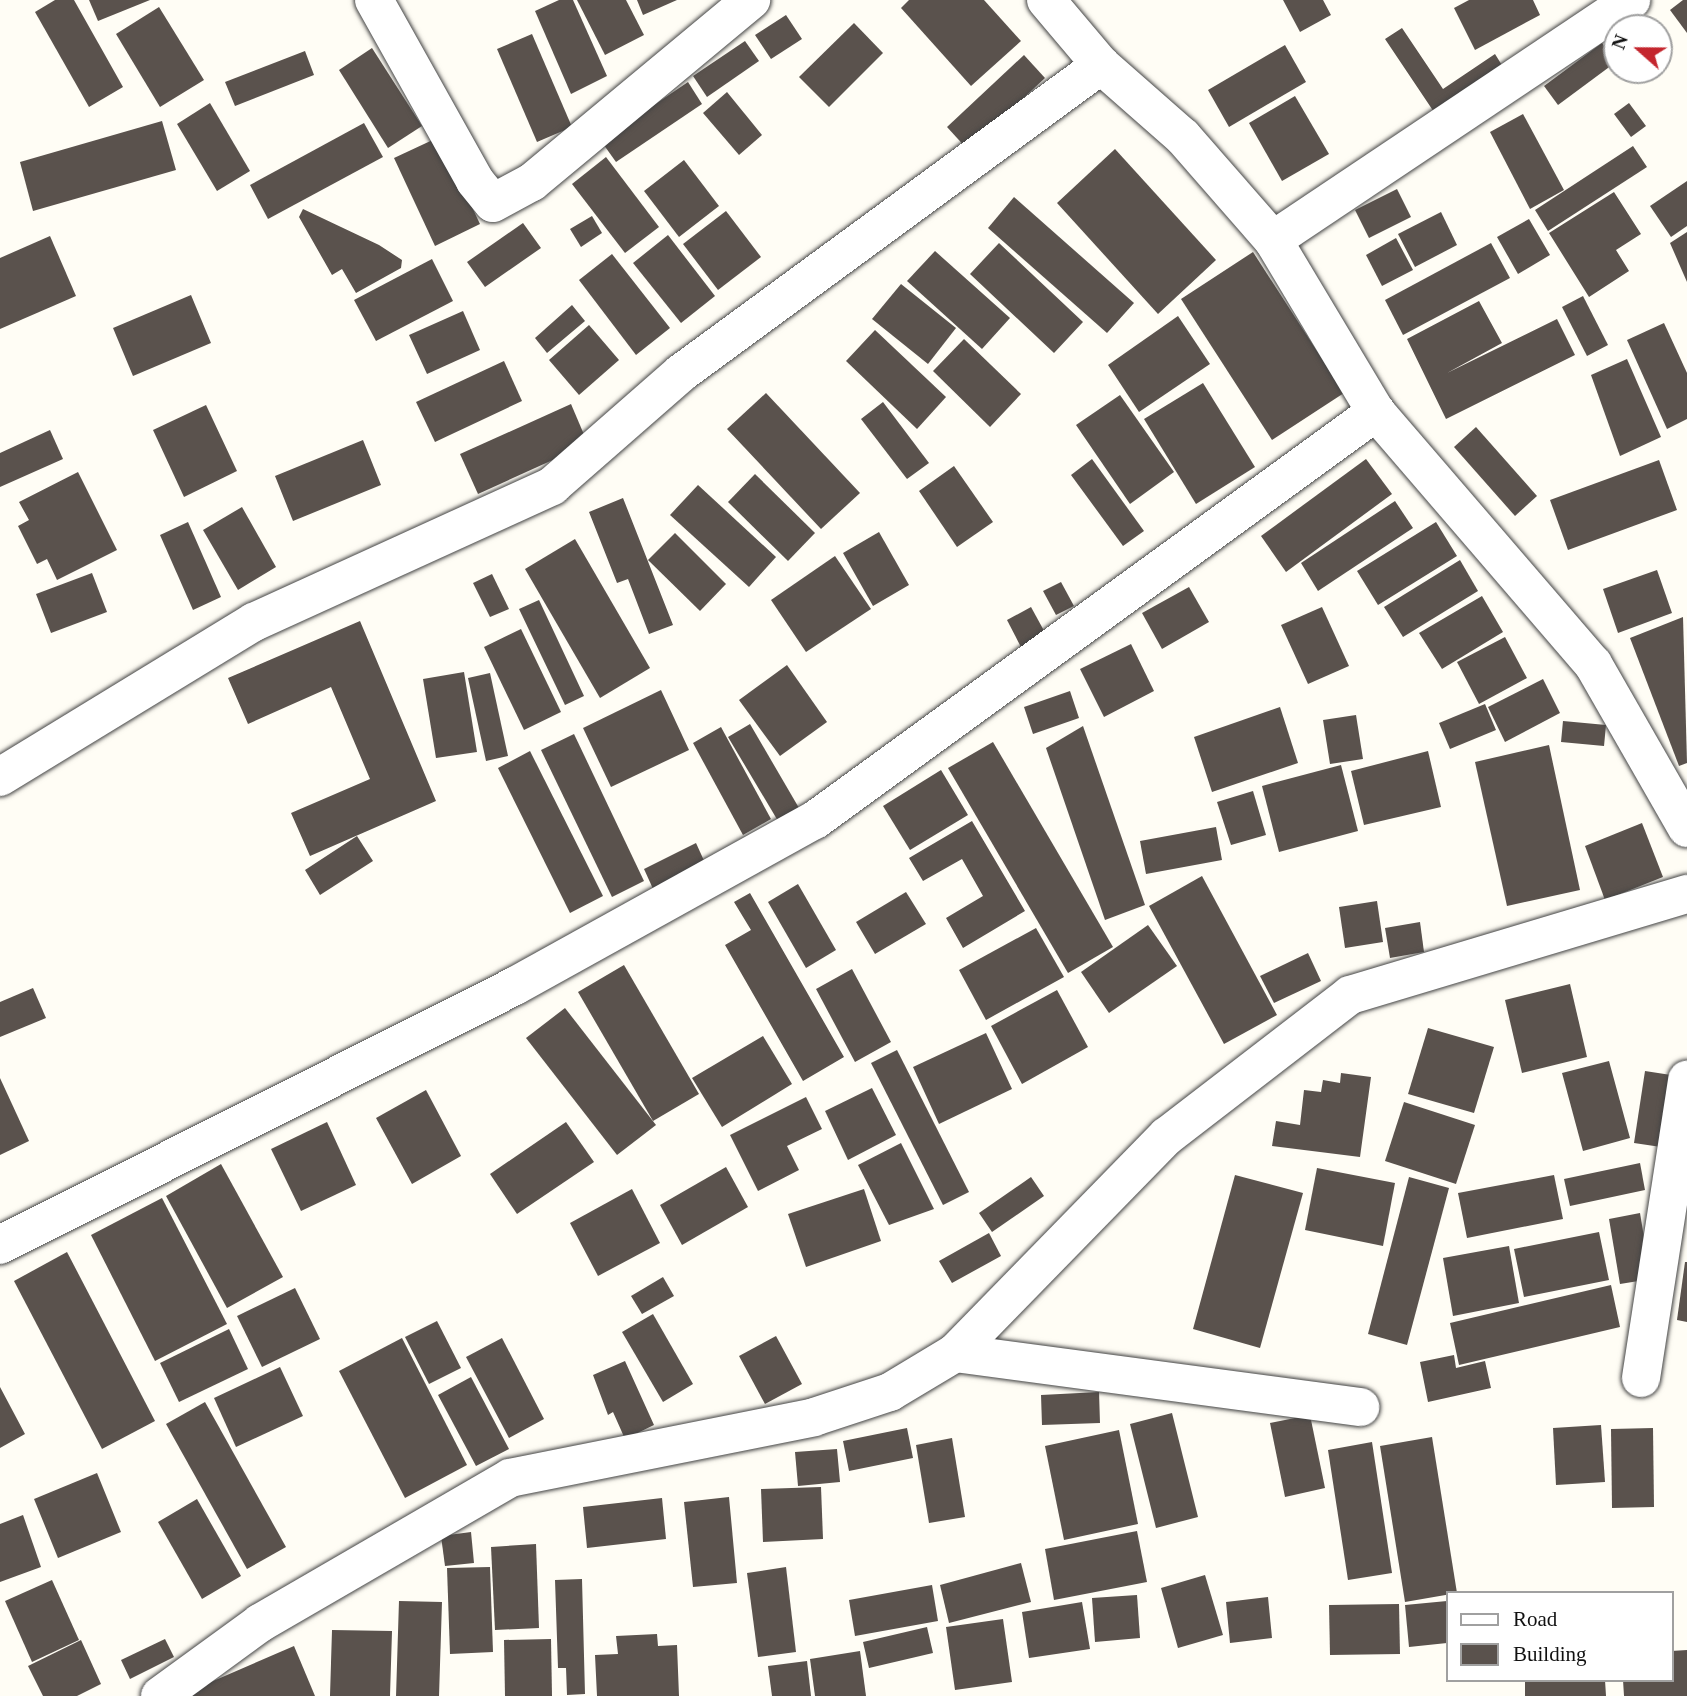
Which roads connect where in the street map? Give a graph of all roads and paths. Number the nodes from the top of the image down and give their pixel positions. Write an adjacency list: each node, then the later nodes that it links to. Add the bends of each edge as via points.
1 (374, 0): 2 (street, via 401,55 493,203 532,182)
2 (751, 0)
3 (1046, 0): 5 (street)
4 (1632, 0): 6 (street)
5 (1101, 65): 6 (street, via 1183,137); 8 (street, via 681,373 552,486 254,622)
6 (1273, 240): 7 (street)
7 (1376, 411): 9 (street, via 1593,664); 12 (street, via 815,820 515,986)
8 (0, 777)
9 (1687, 828)
10 (1687, 894): 13 (street, via 1350,995 1167,1136)
11 (1687, 1080): 14 (street)
12 (0, 1245)
13 (955, 1353): 15 (street); 16 (street, via 890,1392 814,1417 510,1478 260,1623)
14 (1641, 1378)
15 (1360, 1407)
16 (160, 1696)

